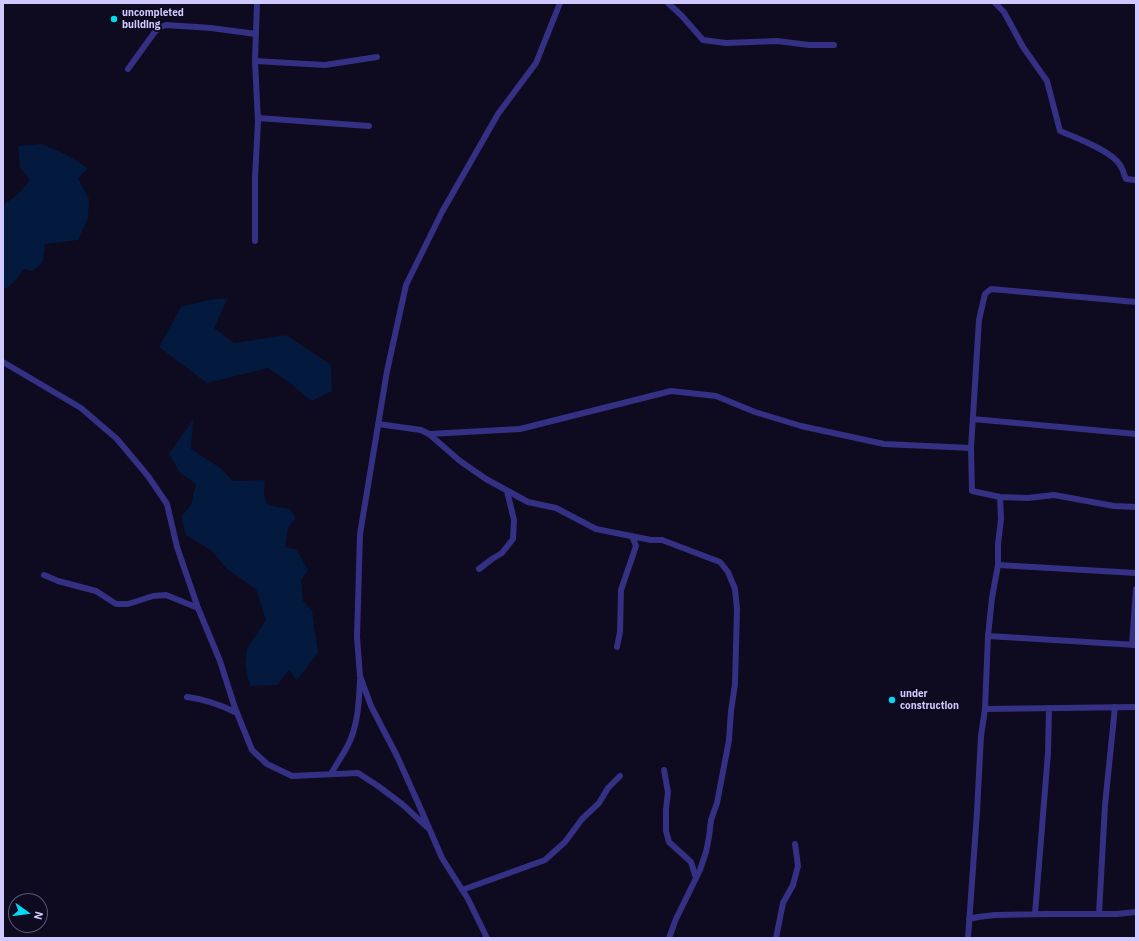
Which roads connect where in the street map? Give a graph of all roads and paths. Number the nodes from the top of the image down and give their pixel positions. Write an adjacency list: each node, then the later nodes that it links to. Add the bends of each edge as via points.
1 (257, 3): 5 (street)
2 (560, 3): 17 (street, via 536,63 498,114 442,212 406,285)
3 (668, 3): 6 (street, via 703,40 726,43 776,41)
4 (995, 3): 12 (street, via 1004,12 1023,47 1047,81 1060,131 1104,151 1119,163 1126,179)
5 (256, 34): 8 (street); 9 (street, via 166,25 154,33)
6 (834, 45)
7 (377, 57): 8 (street, via 324,65)
8 (255, 61): 10 (street)
9 (128, 69)
10 (258, 118): 11 (street); 13 (street, via 255,178)
11 (369, 126)
12 (1136, 180)
13 (256, 241)
14 (1136, 302): 16 (street, via 991,288 985,294 979,320)
15 (3, 362): 30 (street, via 80,408 117,439 148,476 167,504 177,547)
16 (973, 419): 19 (street); 20 (street)
17 (378, 424): 18 (street, via 421,430); 34 (street, via 360,534 357,636)
18 (429, 434): 20 (street, via 520,429 671,391 716,396 755,412 801,426 884,444); 21 (street, via 460,461)
19 (1136, 434)
20 (971, 448): 22 (street, via 972,491)
21 (508, 491): 24 (street, via 528,502 556,508 596,529); 26 (street, via 514,520 513,539 502,553)
22 (1000, 497): 23 (street, via 1028,498 1054,495 1114,506); 25 (street)
23 (1136, 507)
24 (632, 536): 33 (street, via 636,546 621,590); 46 (street, via 662,540 720,562 728,572 735,589 735,684 729,740 709,838)
25 (998, 565): 27 (street); 31 (street)
26 (479, 569)
27 (1136, 573)
28 (44, 575): 30 (street, via 96,591 116,604 128,604 166,594)
29 (1136, 589): 32 (street)
30 (198, 608): 40 (street, via 220,661)
31 (988, 636): 32 (street); 39 (street)
32 (1134, 645)
33 (617, 647)
34 (360, 676): 42 (street, via 355,727 348,746); 44 (street, via 371,706 397,756)
35 (188, 696): 40 (street, via 207,700)
36 (1115, 707): 37 (street); 38 (street); 50 (street)
37 (1136, 707)
38 (1049, 708): 39 (street); 49 (street)
39 (985, 709): 51 (street)
40 (237, 713): 42 (street, via 252,750 267,764 292,776)
41 (664, 770): 46 (street, via 668,792 666,831 669,842 691,862)
42 (331, 774): 44 (street, via 358,774 402,804)
43 (620, 776): 47 (street, via 565,842 545,860)
44 (429, 829): 47 (street, via 442,858)
45 (795, 844): 54 (street, via 798,866 793,886 783,904)
46 (696, 878): 53 (street)
47 (462, 890): 52 (street)
48 (1136, 912): 50 (street)
49 (1036, 914): 50 (street); 51 (street, via 995,915)
50 (1099, 914)
51 (969, 919): 55 (street)
52 (487, 938)
53 (669, 938)
54 (776, 938)
55 (968, 938)

